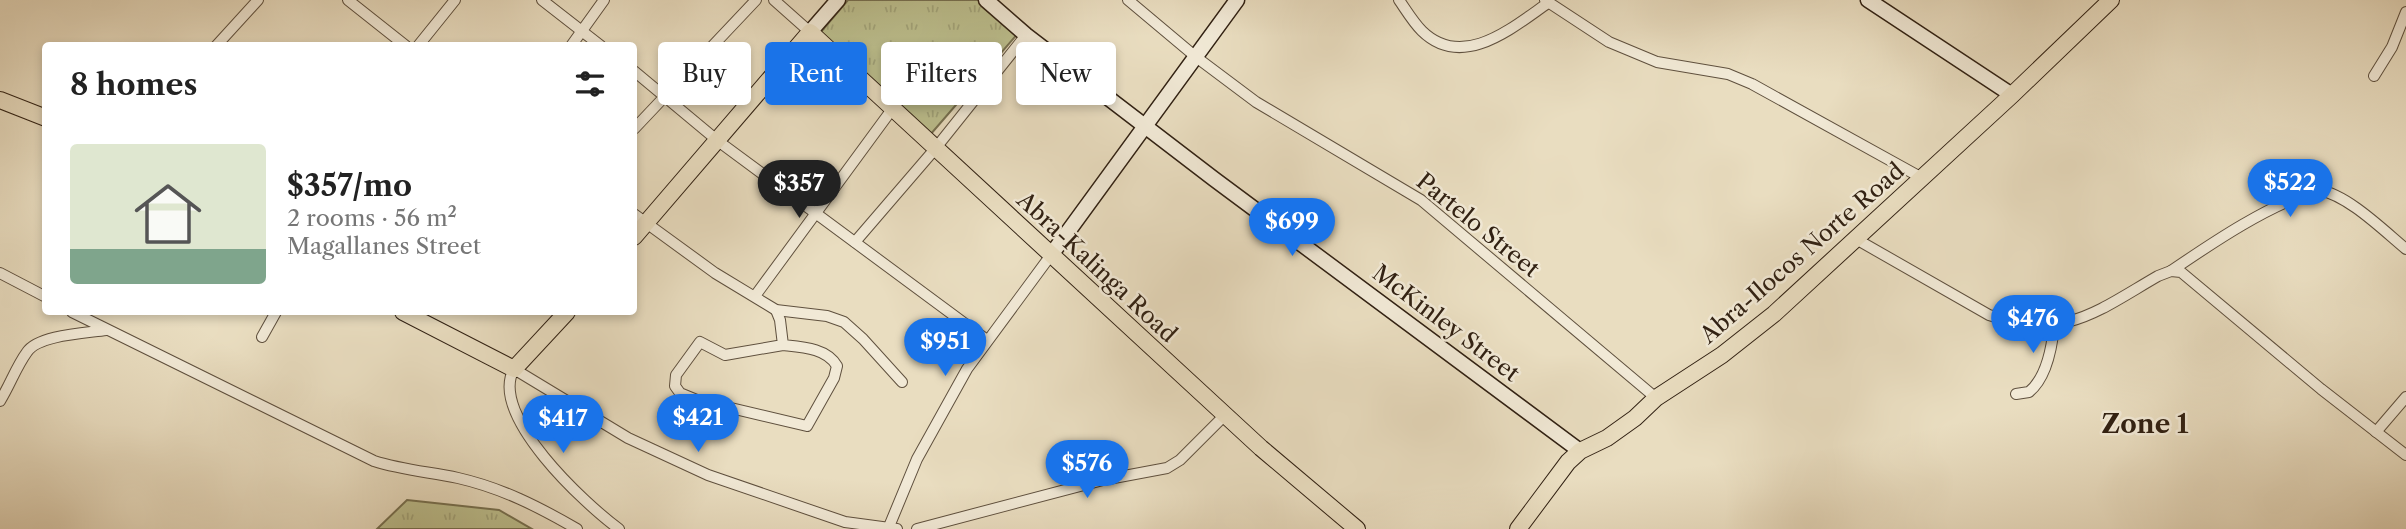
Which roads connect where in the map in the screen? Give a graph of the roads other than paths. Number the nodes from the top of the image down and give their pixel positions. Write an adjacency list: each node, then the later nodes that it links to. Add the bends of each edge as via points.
1 (258, 0): 20 (street)
2 (348, 0): 21 (street)
3 (455, 0): 22 (street)
4 (542, 0): 17 (street)
5 (604, 0): 17 (street)
6 (756, 0): 25 (street)
7 (774, 0): 18 (street)
8 (838, 0): 18 (street)
9 (987, 0): 19 (street, McKinley Street)
10 (1128, 0): 26 (street, Partelo Street)
11 (1237, 0): 26 (street)
12 (1399, 0): 15 (street, via 1422,31 1459,48 1505,33)
13 (1868, 0): 30 (street)
14 (2111, 0): 30 (main road, Abra-Ilocos Norte Road)
15 (1547, 1): 40 (street, via 1609,42 1657,62 1728,74 1752,84)
16 (2406, 12): 28 (street)
17 (582, 30): 23 (street); 24 (street)
18 (810, 33): 34 (main road, Abra-Kalinga Road); 38 (main road)
19 (1026, 35): 36 (street, McKinley Street); 39 (street)
20 (220, 42)
21 (401, 42)
22 (421, 42)
23 (574, 42)
24 (596, 42)
25 (716, 42)
26 (1196, 57): 36 (street); 65 (street, Partelo Street, via 1287,122 1422,200)
27 (637, 74): 29 (street)
28 (2374, 76)
29 (658, 91)
30 (2012, 95): 40 (main road, Abra-Ilocos Norte Road)
31 (0, 100): 35 (main road)
32 (658, 103): 37 (street)
33 (675, 105): 38 (street)
34 (893, 108): 39 (main road, Abra-Kalinga Road); 41 (street)
35 (42, 116)
36 (1146, 125): 46 (street); 69 (street, McKinley Street)
37 (637, 126)
38 (718, 141): 41 (street); 42 (main road)
39 (935, 149): 44 (street); 46 (main road, Abra-Kalinga Road)
40 (1922, 177): 43 (main road, Abra-Ilocos Norte Road)
41 (816, 213): 44 (street); 50 (street)
42 (639, 219): 50 (street)
43 (1856, 239): 56 (street, via 1989,315); 65 (main road, Abra-Ilocos Norte Road, via 1743,339)
44 (855, 242): 59 (street)
45 (2406, 249): 47 (street, via 2336,195 2319,190 2265,214)
46 (1051, 256): 59 (street); 67 (main road, Abra-Kalinga Road)
47 (2171, 271): 56 (street, via 2077,321); 68 (street, via 2181,272)
48 (0, 273): 49 (street)
49 (42, 296)
50 (755, 296): 51 (street)
51 (776, 310): 60 (street); 62 (street, via 844,322)
52 (78, 315): 57 (street)
53 (274, 315): 58 (street)
54 (409, 315): 61 (main road)
55 (564, 315): 61 (main road)
56 (2054, 326): 63 (street, via 2038,382 2029,392)
57 (106, 330): 66 (street, via 32,345); 71 (street, via 374,461 494,489 528,501)
58 (262, 337)
59 (987, 340): 73 (street, via 917,459)
60 (783, 345): 60 (street, via 826,354 837,366 807,426 697,400 675,386 676,375 700,342 725,355)
61 (514, 369): 72 (street, via 509,378 511,398 524,429 577,495); 73 (street, via 628,438 708,475 845,522)
62 (902, 382)
63 (2016, 394)
64 (2406, 397): 68 (street)
65 (1656, 398): 69 (main road, Abra-Ilocos Norte Road, via 1607,438)
66 (0, 401)
67 (1225, 415): 75 (street, via 1167,468 1103,480); 76 (main road, Abra-Kalinga Road)
68 (2376, 432): 70 (street)
69 (1580, 451): 77 (main road, Abra-Ilocos Norte Road)
70 (2406, 455)
71 (577, 529)
72 (619, 529)
73 (888, 529): 74 (street)
74 (897, 529)
75 (917, 529)
76 (1357, 529)
77 (1518, 529)

